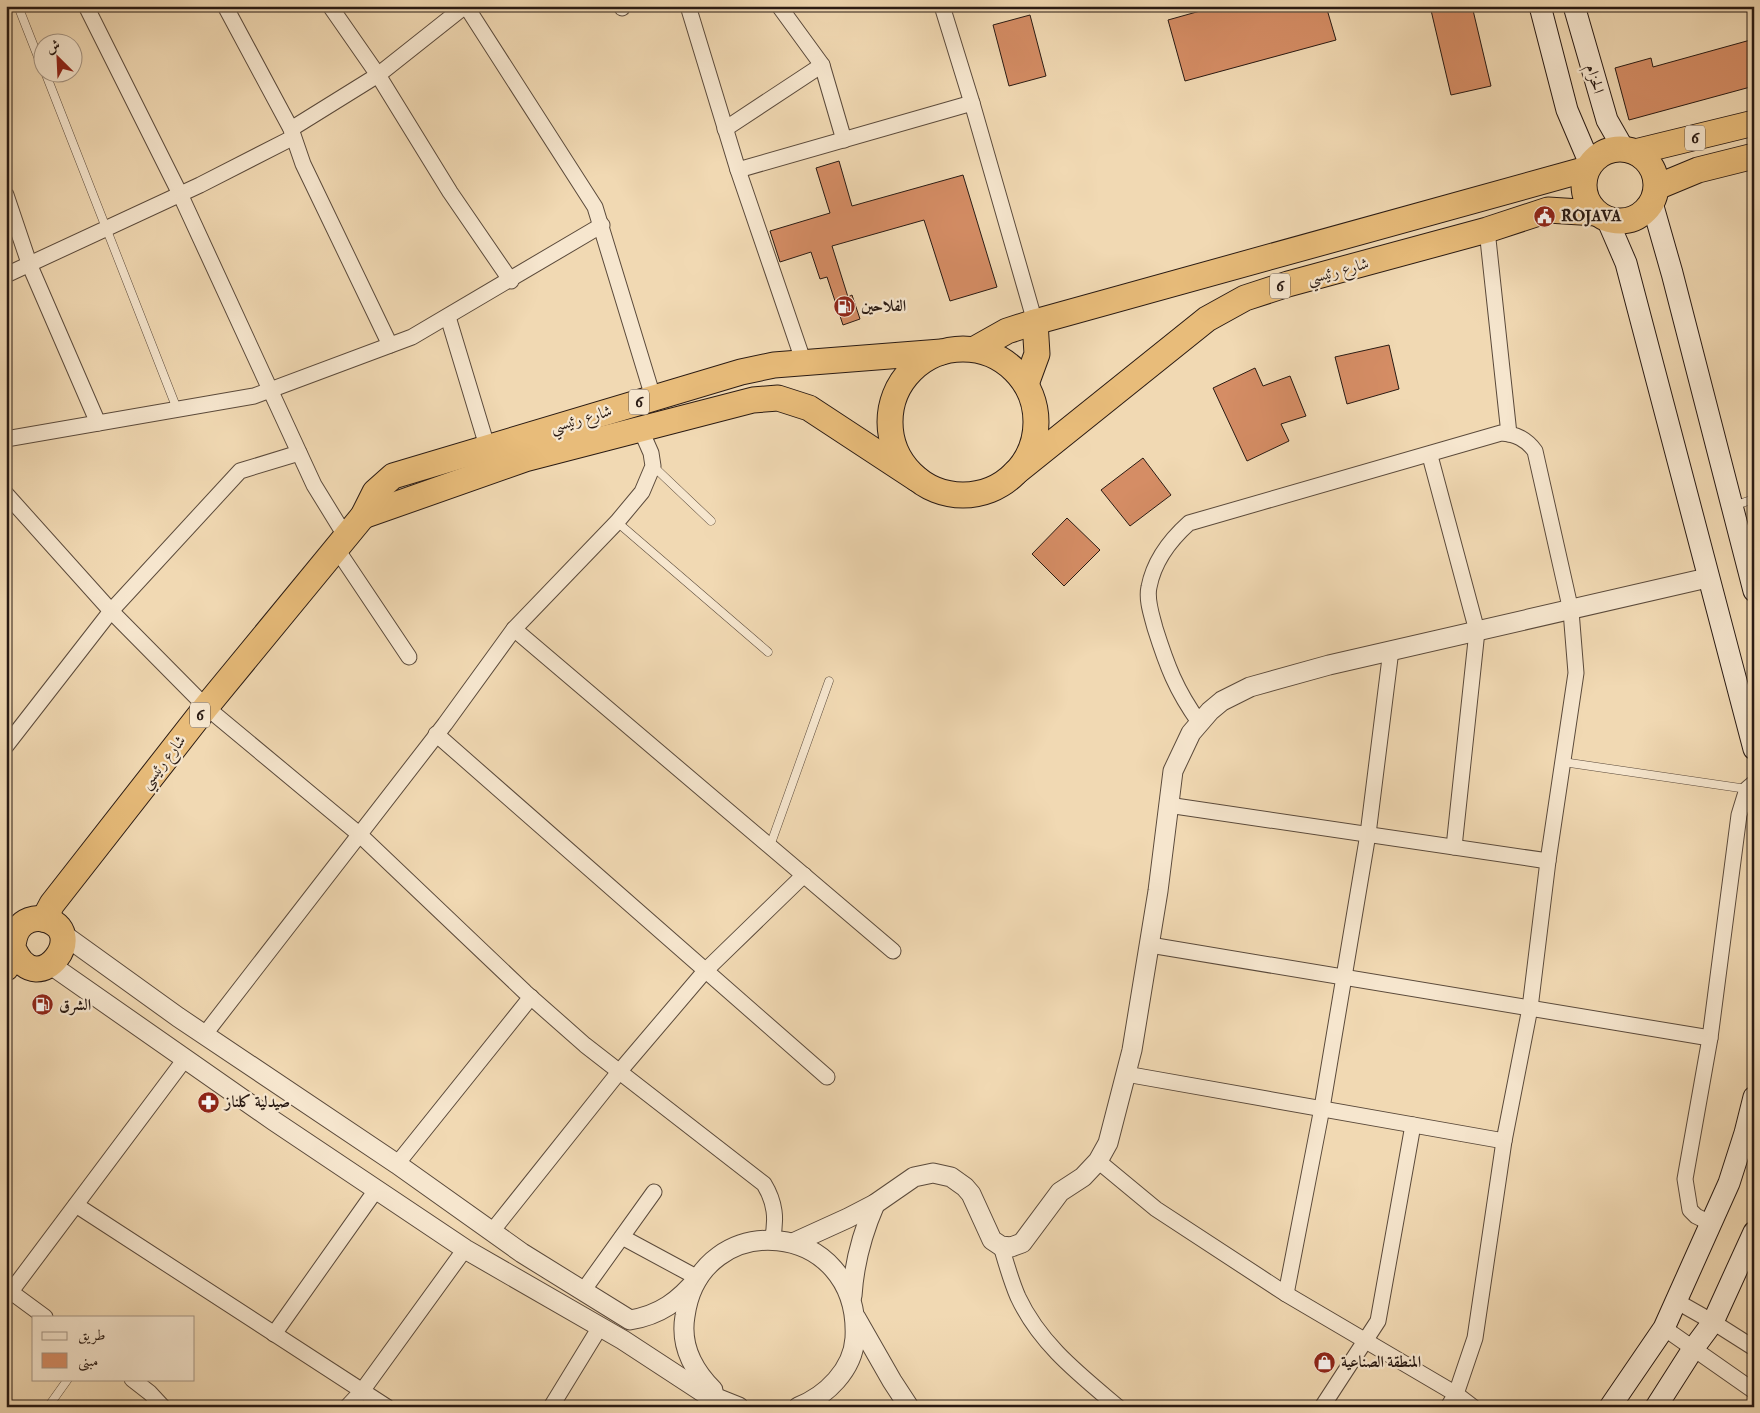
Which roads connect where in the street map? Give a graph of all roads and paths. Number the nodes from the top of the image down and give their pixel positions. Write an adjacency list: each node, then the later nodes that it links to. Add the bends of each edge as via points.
1 (18, 6): 11 (lane)
2 (86, 6): 24 (street)
3 (224, 6): 18 (street)
4 (330, 6): 13 (street)
5 (465, 6): 13 (street); 28 (street, via 588,194)
6 (688, 6): 17 (street)
7 (779, 6): 12 (street)
8 (942, 6): 15 (street)
9 (1540, 6): 22 (main road, via 1567,110)
10 (1574, 6): 20 (main road, الحزام, via 1607,120)
11 (32, 42)
12 (822, 65): 17 (street); 19 (street)
13 (378, 75): 18 (street); 33 (street, via 450,192)
14 (49, 82): 29 (lane)
15 (972, 103): 19 (street); 35 (street)
16 (1754, 123): 20 (highway, شارع رئيسي / 6)
17 (725, 129): 23 (street)
18 (292, 133): 24 (street); 36 (street, via 303,164)
19 (844, 140): 23 (street)
20 (1629, 150): 22 (highway, شارع رئيسي, via 1604,152); 26 (highway, via 1652,166)
21 (1754, 156): 26 (highway, شارع رئيسي / 6, via 1698,170)
22 (1588, 167): 27 (highway, via 1583,180 1584,192 1588,204); 35 (highway, شارع رئيسي / 6)
23 (738, 170): 39 (street)
24 (180, 194): 29 (street); 41 (street)
25 (6, 195): 31 (street)
26 (1654, 195): 27 (highway, شارع رئيسي, via 1643,213 1632,219 1620,222); 56 (main road)
27 (1602, 216): 30 (highway, شارع رئيسي / 6, via 1548,210); 61 (main road, via 1628,271)
28 (602, 226): 33 (street); 42 (street)
29 (106, 228): 31 (street); 43 (lane)
30 (1487, 230): 46 (street); 52 (highway, شارع رئيسي / 6, via 1260,292 1224,308)
31 (30, 266): 32 (street); 44 (street)
32 (6, 275)
33 (511, 281): 34 (street)
34 (448, 317): 36 (street); 48 (street)
35 (1035, 322): 37 (highway, شارع رئيسي / 6, via 1007,331); 40 (highway, via 1036,354)
36 (390, 345): 41 (street)
37 (975, 350): 38 (highway, شارع رئيسي); 40 (highway, شارع رئيسي, via 1004,361)
38 (941, 352): 39 (highway, شارع رئيسي / 6); 53 (highway, شارع رئيسي, via 906,376 890,414 896,450 903,464)
39 (804, 363): 42 (highway, شارع رئيسي / 6, via 740,372)
40 (1026, 384): 52 (highway, شارع رئيسي, via 1034,404 1036,430 1028,456)
41 (270, 390): 43 (street, via 254,396); 49 (street)
42 (653, 398): 48 (highway, شارع رئيسي / 6)
43 (177, 409): 44 (street)
44 (98, 423): 47 (street)
45 (640, 428): 51 (street); 53 (highway, شارع رئيسي / 6, via 753,400 778,398 816,412); 57 (highway, شارع رئيسي / 6, via 524,459)
46 (1509, 434): 50 (street, via 1494,435); 64 (street, via 1524,439 1535,451)
47 (6, 439)
48 (487, 446): 57 (highway, شارع رئيسي / 6, via 393,476 375,492)
49 (299, 453): 60 (street); 63 (street, via 240,471)
50 (1430, 456): 66 (street); 72 (street, via 1189,523 1172,541 1152,576 1148,589 1150,610 1169,672)
51 (653, 466): 58 (lane); 59 (street, via 642,492)
52 (1015, 473): 53 (highway, شارع رئيسي, via 993,488 968,495 936,490)
53 (918, 479)
54 (6, 494): 63 (street)
55 (1754, 499): 56 (lane)
56 (1732, 507): 62 (main road)
57 (363, 516): 60 (highway, شارع رئيسي / 6)
58 (711, 521)
59 (617, 522): 65 (street); 68 (lane)
60 (341, 542): 69 (street); 71 (highway, شارع رئيسي / 6)
61 (1707, 578): 64 (street); 75 (main road)
62 (1754, 591)
63 (111, 611): 71 (street); 74 (street)
64 (1571, 611): 66 (street); 76 (street, via 1576,673)
65 (514, 629): 73 (street); 81 (street)
66 (1477, 631): 67 (street); 82 (street)
67 (1392, 650): 72 (street, via 1250,687 1222,701); 79 (street)
68 (768, 652)
69 (409, 656)
70 (829, 681): 81 (lane)
71 (206, 707): 80 (street); 85 (highway, شارع رئيسي / 6, via 52,904)
72 (1199, 722): 78 (street, via 1177,757)
73 (436, 734): 80 (street); 89 (street)
74 (6, 746)
75 (1754, 750)
76 (1563, 762): 77 (lane); 83 (street)
77 (1750, 786): 95 (street, via 1739,815)
78 (1168, 805): 79 (street); 86 (street)
79 (1368, 834): 82 (street); 90 (street)
80 (360, 835): 92 (street); 94 (street)
81 (770, 846): 84 (street)
82 (1454, 847): 83 (street)
83 (1548, 861): 93 (street)
84 (804, 875): 88 (street); 89 (street)
85 (52, 925): 87 (highway, شارع رئيسي, via 29,920); 87 (highway, شارع رئيسي, via 63,946 61,954); 94 (street)
86 (1150, 945): 90 (street); 98 (street)
87 (21, 950): 91 (highway, شارع رئيسي); 96 (street)
88 (893, 951)
89 (704, 971): 97 (street); 99 (street)
90 (1343, 978): 93 (street); 101 (street)
91 (6, 988)
92 (531, 997): 97 (street); 105 (street)
93 (1530, 1008): 95 (street); 103 (street)
94 (205, 1034): 105 (street)
95 (1710, 1038): 110 (street, via 1685,1179 1690,1210)
96 (185, 1059): 106 (street); 109 (street)
97 (619, 1072): 111 (street); 114 (street, via 764,1184 774,1208)
98 (1126, 1074): 101 (street); 104 (street, via 1108,1142)
99 (826, 1077)
100 (1754, 1097): 110 (main road, via 1745,1133)
101 (1322, 1108): 102 (street); 120 (street)
102 (1413, 1125): 103 (street); 130 (street, via 1378,1321)
103 (1504, 1141): 137 (street, via 1475,1338)
104 (1098, 1161): 116 (street, via 1060,1192 1022,1243); 120 (street, via 1156,1209)
105 (397, 1164): 111 (street)
106 (376, 1190): 117 (street); 129 (street)
107 (654, 1192): 113 (street)
108 (875, 1204): 115 (street); 116 (street, via 914,1177 933,1173 951,1177 971,1194 992,1240); 122 (street, via 857,1255)
109 (76, 1205): 121 (street); 129 (street)
110 (1712, 1224): 123 (main road)
111 (493, 1230): 119 (street, via 522,1253)
112 (1754, 1232): 126 (main road)
113 (622, 1237): 118 (street); 119 (street)
114 (772, 1240): 115 (street); 118 (street, via 750,1242 730,1249)
115 (793, 1243): 122 (street, via 830,1263)
116 (1000, 1246): 146 (street, via 1017,1295 1036,1329 1058,1356)
117 (465, 1249): 127 (street); 135 (street)
118 (698, 1278): 119 (street, via 672,1304 657,1313 630,1320); 143 (street, via 687,1302 683,1327 687,1353 699,1376 717,1395)
119 (583, 1291)
120 (1286, 1294): 130 (street)
121 (8, 1295): 124 (street)
122 (852, 1298): 125 (street)
123 (1676, 1302): 126 (street); 128 (main road)
124 (44, 1316)
125 (856, 1318): 144 (street, via 855,1343 846,1366 832,1386); 145 (street)
126 (1713, 1322): 131 (street); 132 (main road)
127 (600, 1327): 142 (street); 143 (street, via 704,1393)
128 (1664, 1328): 132 (street); 149 (main road)
129 (274, 1334): 135 (street)
130 (1366, 1341): 137 (street); 147 (street)
131 (1754, 1348)
132 (1692, 1349): 136 (street); 150 (main road)
133 (67, 1380): 138 (lane)
134 (133, 1380): 139 (street)
135 (362, 1391): 140 (street); 141 (street)
136 (1754, 1391)
137 (1452, 1400): 148 (street)
138 (48, 1407)
139 (163, 1407)
140 (348, 1407)
141 (387, 1407)
142 (551, 1407)
143 (739, 1407)
144 (798, 1407)
145 (909, 1407)
146 (1118, 1407)
147 (1322, 1407)
148 (1473, 1407)
149 (1610, 1407)
150 (1656, 1407)

